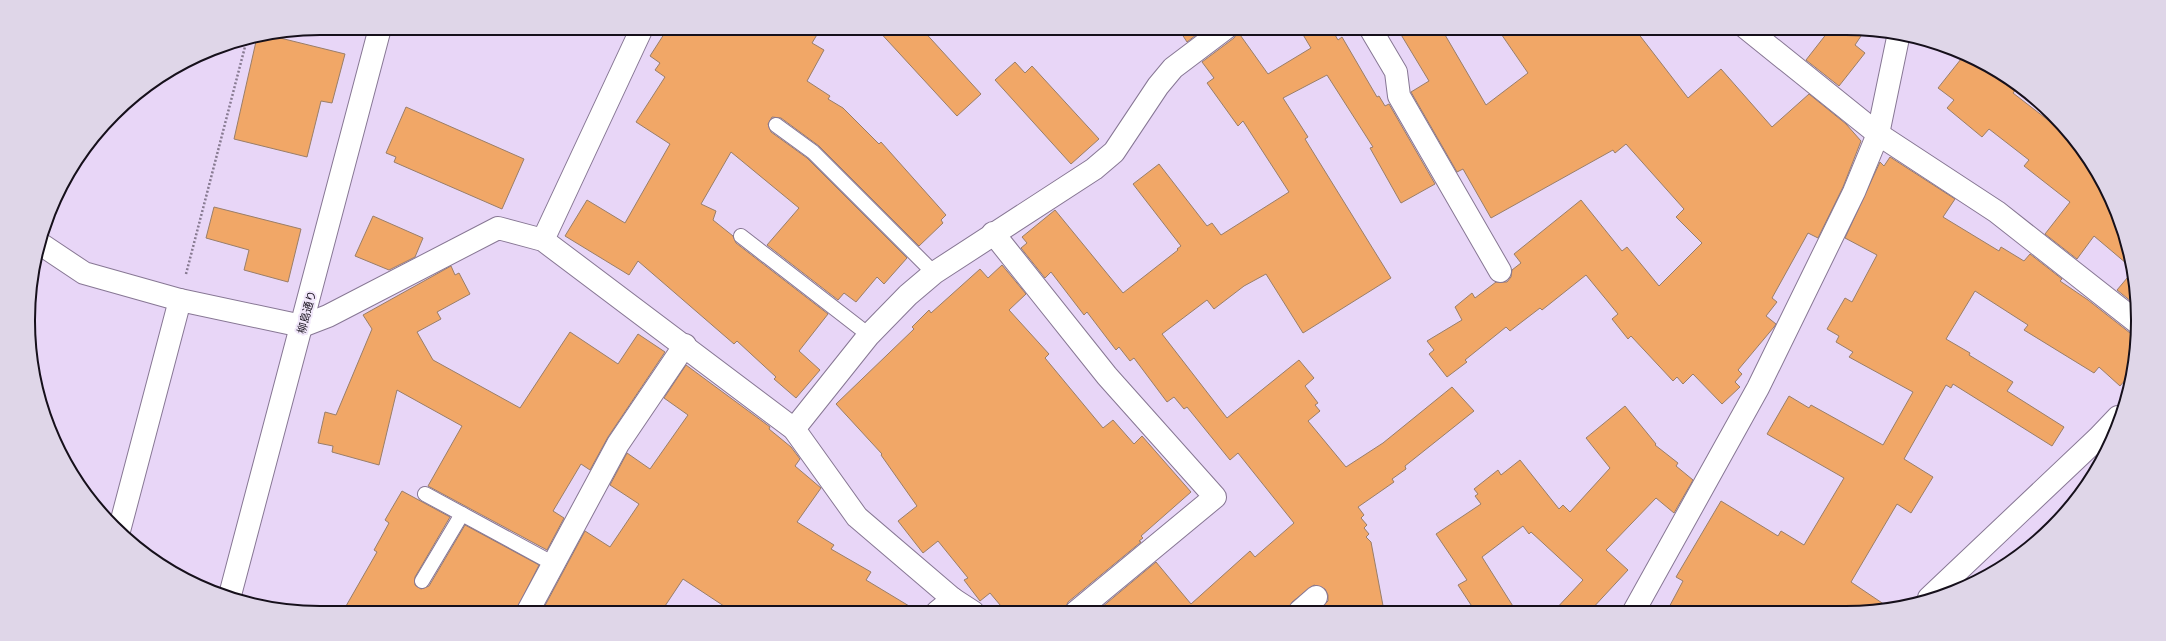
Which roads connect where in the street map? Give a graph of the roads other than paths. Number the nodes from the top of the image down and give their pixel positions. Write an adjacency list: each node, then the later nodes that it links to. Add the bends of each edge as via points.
1 (378, 35): 17 (street, 柳島通り)
2 (639, 35): 11 (street)
3 (1217, 35): 9 (street, via 1173,68 1114,152 1094,170)
4 (1374, 35): 13 (street, via 1396,72 1399,96)
5 (1755, 35): 8 (street)
6 (1898, 39): 8 (street)
7 (776, 125): 14 (lane, via 813,152)
8 (1878, 134): 16 (street, via 1997,212); 32 (street, via 1854,192 1758,388)
9 (993, 233): 14 (street); 31 (street, via 1107,376 1215,497)
10 (741, 236): 18 (lane)
11 (543, 240): 17 (street, via 498,228 328,316); 19 (street)
12 (45, 247): 15 (street, via 84,273)
13 (1500, 271)
14 (934, 273): 18 (street, via 908,295)
15 (180, 300): 17 (street); 24 (street)
16 (2131, 317)
17 (302, 326): 28 (street, 柳島通り)
18 (869, 335): 21 (street)
19 (685, 345): 21 (street); 25 (street, via 618,444)
20 (2111, 424): 27 (street)
21 (794, 429): 29 (street, via 856,517)
22 (425, 494): 23 (lane)
23 (462, 514): 25 (lane); 26 (lane)
24 (121, 524)
25 (554, 564): 30 (street)
26 (422, 581)
27 (1936, 591)
28 (231, 592)
29 (945, 605)
30 (531, 606)
31 (1083, 606)
32 (1637, 606)

